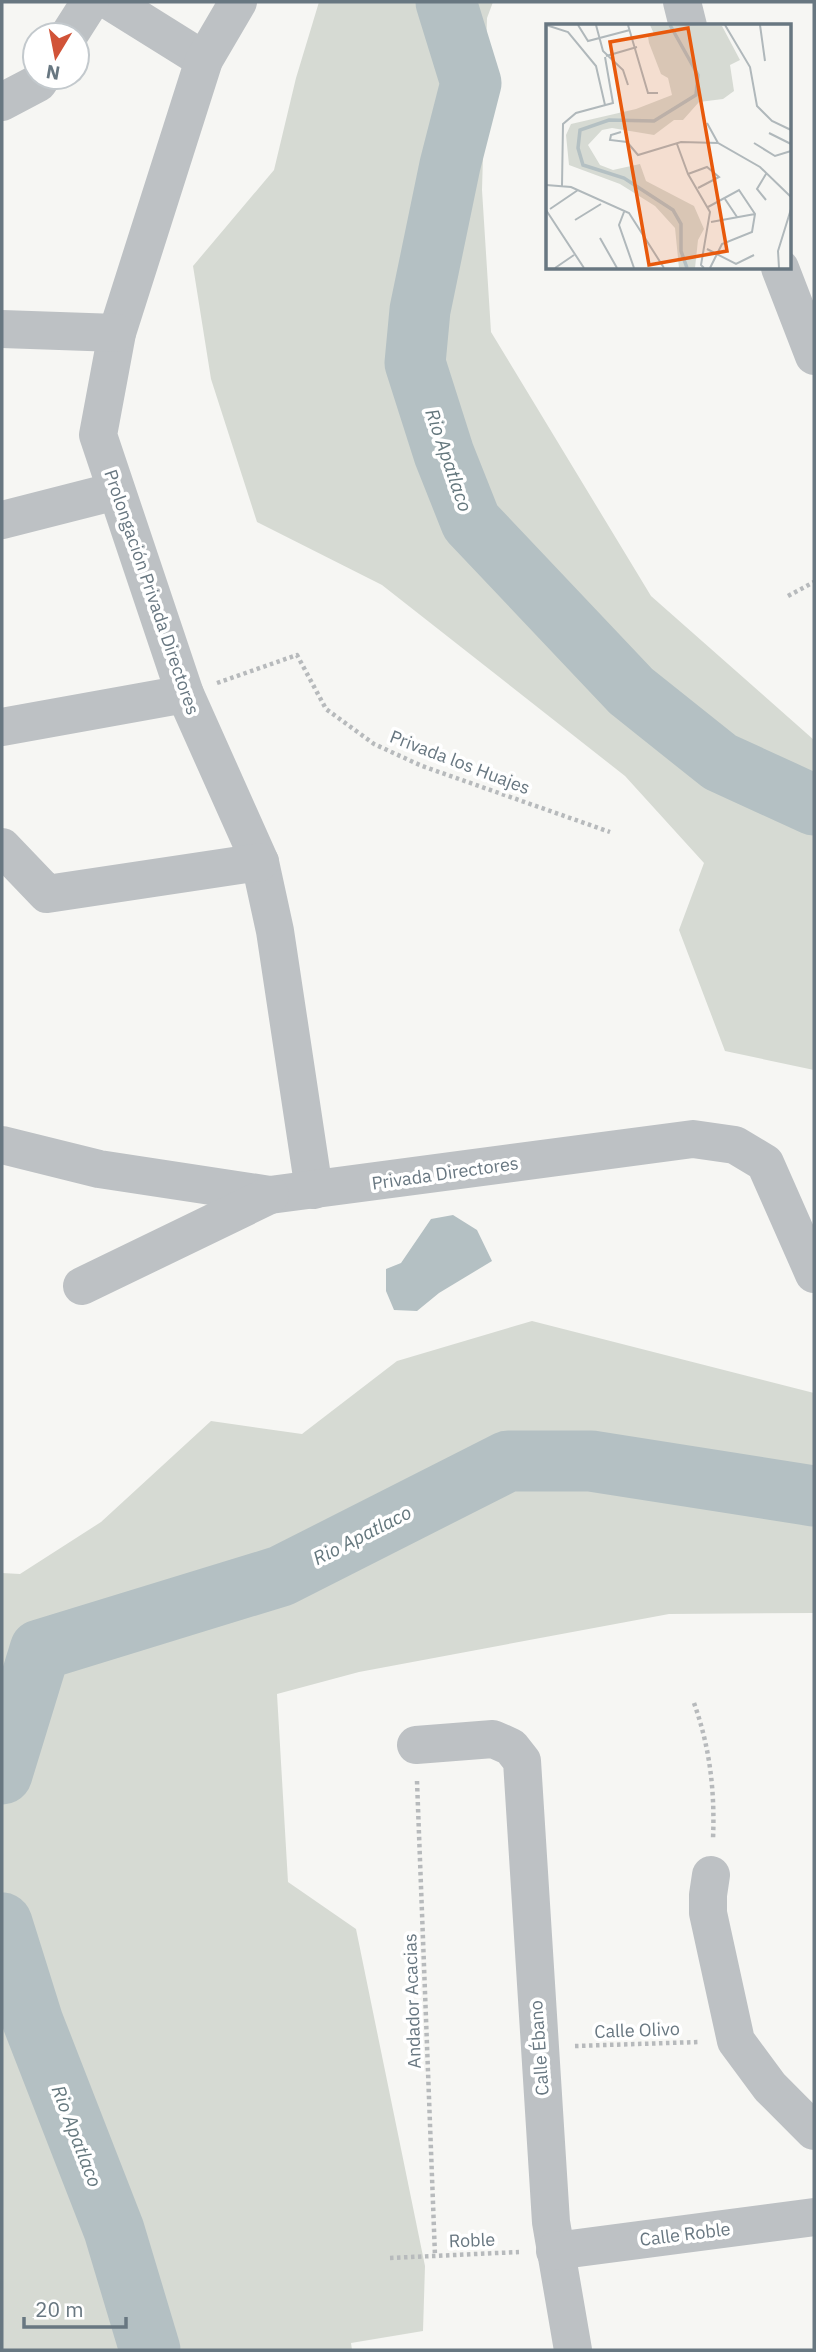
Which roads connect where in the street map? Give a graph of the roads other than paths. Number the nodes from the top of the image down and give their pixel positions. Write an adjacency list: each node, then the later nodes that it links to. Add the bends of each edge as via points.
1 (90, 2): 5 (street)
2 (111, 2): 7 (street)
3 (238, 2): 7 (street, Prolongación Privada Directores)
4 (682, 2): 6 (street)
5 (78, 21)
6 (688, 24)
7 (204, 60): 12 (street, Prolongación Privada Directores)
8 (23, 91): 9 (street)
9 (2, 102)
10 (781, 270): 13 (street)
11 (2, 328): 12 (street)
12 (117, 333): 14 (street, Prolongación Privada Directores, via 97,435)
13 (814, 356)
14 (116, 491): 15 (street); 16 (street, Prolongación Privada Directores)
15 (2, 520)
16 (186, 694): 17 (street); 19 (street, Prolongación Privada Directores)
17 (2, 727)
18 (2, 846): 19 (street, via 47,894)
19 (260, 862): 21 (street, Prolongación Privada Directores)
20 (2, 1145): 22 (street, Privada Directores, via 99,1169)
21 (314, 1190): 22 (street, Privada Directores); 23 (street, Privada Directores, via 694,1139 735,1145 765,1163)
22 (270, 1195): 24 (street)
23 (814, 1274)
24 (82, 1286)
25 (416, 1745): 29 (street, Calle Ébano, via 493,1739 511,1747 522,1761)
26 (711, 1875): 27 (street, via 708,1913 736,2041 770,2087)
27 (814, 2131)
28 (814, 2217): 29 (street, Calle Roble)
29 (555, 2251): 30 (street, Calle Ébano)
30 (573, 2350)

